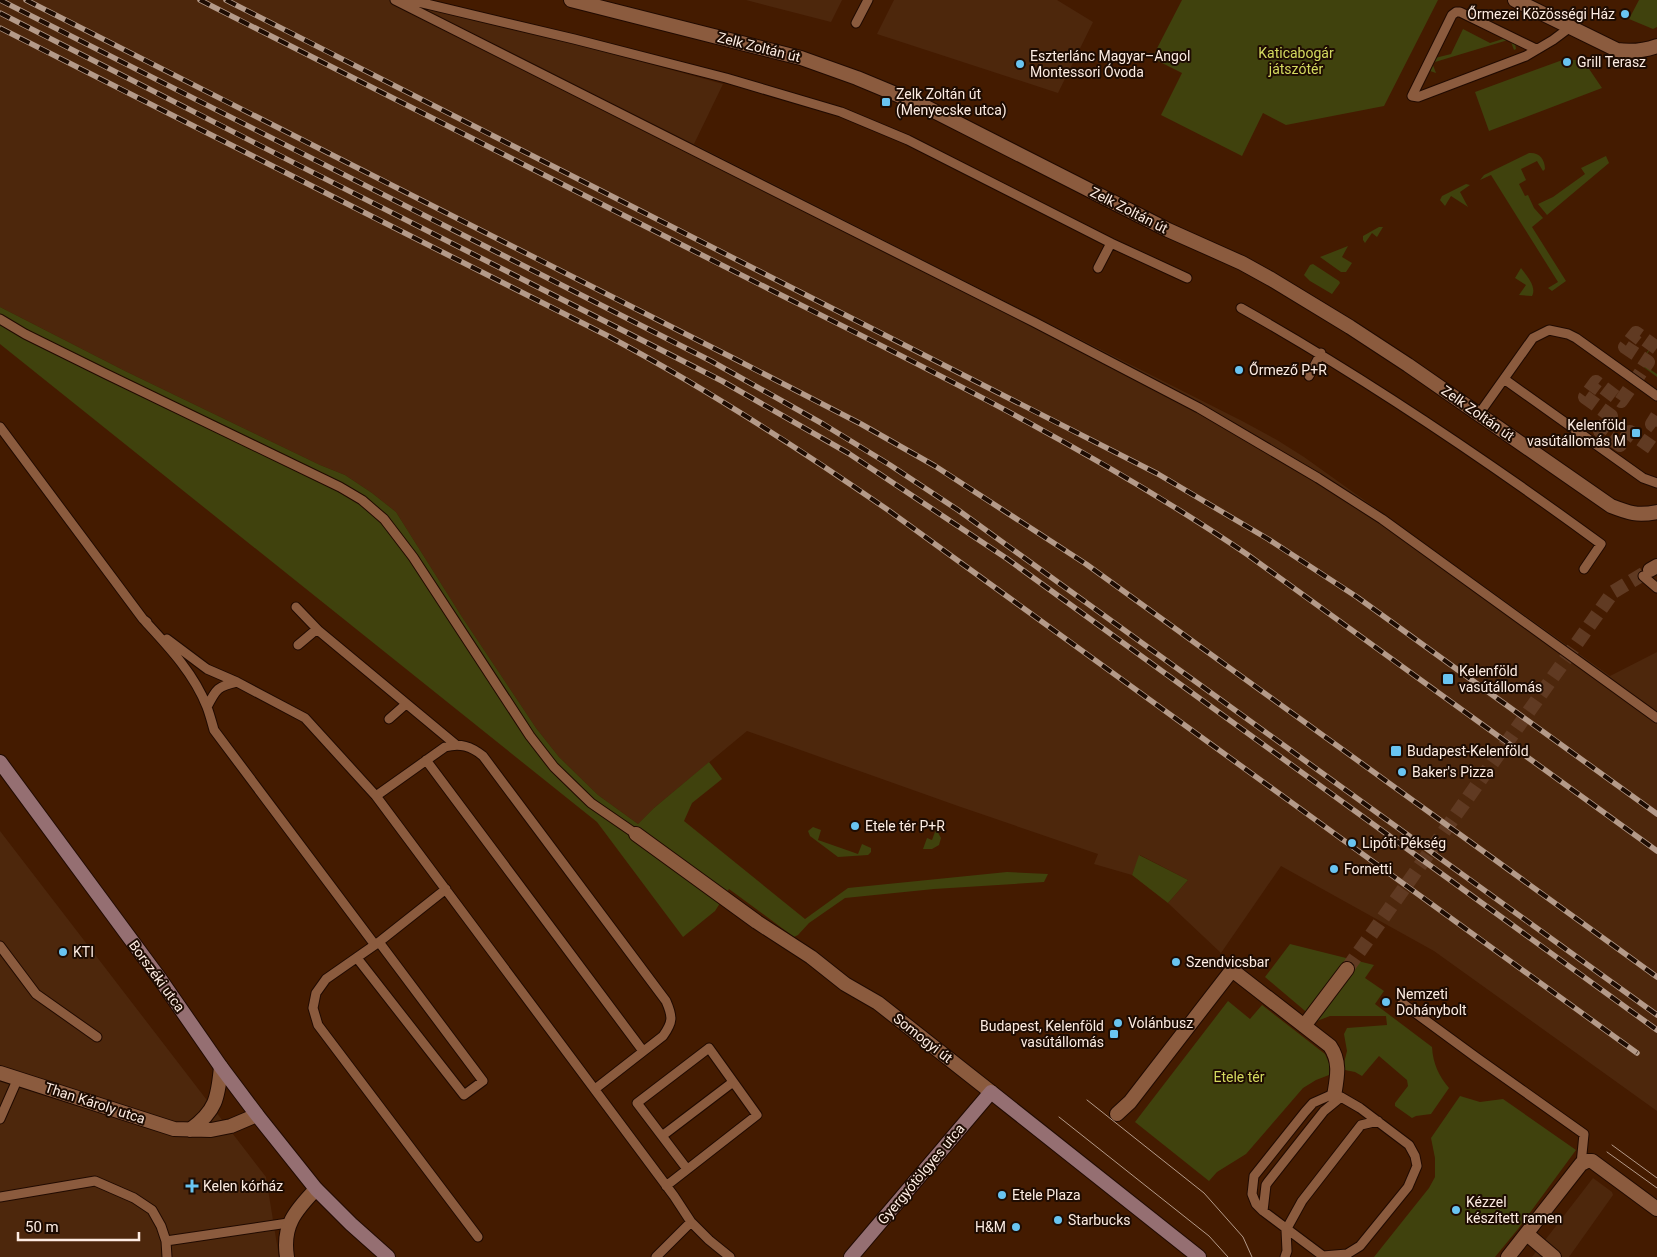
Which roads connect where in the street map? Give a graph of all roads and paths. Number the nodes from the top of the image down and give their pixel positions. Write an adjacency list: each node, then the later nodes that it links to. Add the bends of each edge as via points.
1 (395, 0): 33 (lane, via 999,304 1198,408 1382,519)
2 (410, 0): 10 (lane, via 726,78 841,112 908,140)
3 (571, 0): 19 (street, Zelk Zoltán út, via 801,58 922,105 1271,279 1350,327)
4 (867, 0): 6 (lane)
5 (1515, 0): 7 (street)
6 (856, 23)
7 (1569, 28): 8 (street, via 1617,50 1642,51); 9 (lane)
8 (1657, 46)
9 (1536, 49): 9 (lane, via 1526,56 1427,94 1412,96 1456,12)
10 (1111, 243): 11 (lane); 12 (lane)
11 (1098, 268)
12 (1186, 278)
13 (1242, 308): 15 (lane)
14 (0, 319): 39 (lane, via 362,500 384,519 412,557 530,736 554,767 591,803)
15 (1321, 353): 16 (lane); 23 (lane, via 1409,409 1602,544)
16 (1309, 376)
17 (1504, 379): 18 (lane, via 1533,338 1549,330 1576,338); 19 (lane); 21 (lane, via 1643,478)
18 (1657, 396)
19 (1479, 414): 22 (street, Zelk Zoltán út, via 1611,506 1631,514)
20 (0, 427): 27 (lane)
21 (1657, 483)
22 (1657, 512)
23 (1584, 569)
24 (1650, 571): 25 (lane)
25 (1657, 588)
26 (296, 607): 28 (lane)
27 (143, 619): 30 (lane, via 207,669); 32 (lane, via 176,656)
28 (317, 629): 29 (lane); 31 (lane)
29 (298, 645)
30 (237, 682): 32 (lane, via 221,686); 38 (lane, via 305,718)
31 (406, 704): 34 (lane); 35 (lane)
32 (207, 707): 41 (lane, via 214,730)
33 (1657, 718)
34 (389, 720)
35 (455, 744): 36 (lane); 48 (lane, via 476,750 483,756 666,1001 671,1013 670,1026)
36 (426, 760): 38 (lane); 48 (lane)
37 (0, 762): 49 (main road, Borszéki utca)
38 (376, 796): 40 (lane)
39 (636, 834): 54 (street, Somogyi út, via 845,984 878,1003)
40 (446, 889): 41 (lane); 53 (lane)
41 (377, 943): 43 (lane); 43 (lane, via 483,1081 464,1095)
42 (0, 946): 47 (lane, via 36,994)
43 (357, 958): 73 (lane, via 326,979 316,993 313,1008 318,1025)
44 (1347, 968): 46 (street)
45 (1402, 1003): 62 (lane, via 1584,1134)
46 (1304, 1026): 55 (street, via 1330,1046 1336,1056); 56 (street, via 1232,970 1130,1102)
47 (96, 1037)
48 (643, 1052): 53 (lane)
49 (221, 1067): 57 (main road, Borszéki utca); 60 (street, via 217,1096 211,1110)
50 (0, 1073): 51 (street, Than Károly utca)
51 (18, 1078): 58 (lane); 60 (street, Than Károly utca, via 174,1129)
52 (733, 1082): 61 (lane); 61 (lane, via 709,1048 637,1103); 63 (lane, via 757,1115)
53 (594, 1089): 64 (lane)
54 (991, 1092): 80 (main road, Gyergyótölgyes utca); 81 (main road, Somogyi út)
55 (1337, 1096): 59 (lane); 68 (lane, via 1266,1185); 68 (lane, via 1313,1103 1254,1176 1252,1194)
56 (1117, 1114)
57 (257, 1115): 60 (street, Than Károly utca, via 231,1126); 65 (main road, Borszéki utca)
58 (0, 1118)
59 (1378, 1121): 71 (lane, via 1361,1125 1302,1201); 83 (lane, via 1412,1150 1417,1166 1412,1180 1360,1246 1347,1254)
60 (190, 1130)
61 (662, 1136): 63 (lane)
62 (1581, 1164): 67 (street, via 1592,1161); 72 (street)
63 (687, 1169): 64 (lane)
64 (666, 1186): 69 (lane)
65 (316, 1189): 70 (street); 77 (main road, Borszéki utca)
66 (0, 1196): 74 (lane, via 95,1181 134,1198 152,1210)
67 (1657, 1209)
68 (1263, 1211): 71 (lane)
69 (691, 1222): 78 (lane); 79 (lane)
70 (288, 1223): 74 (lane); 76 (street, via 284,1242)
71 (1286, 1230): 82 (lane); 83 (lane)
72 (1527, 1234): 84 (street); 85 (street)
73 (478, 1237)
74 (166, 1241): 75 (lane)
75 (167, 1257)
76 (287, 1257)
77 (388, 1257)
78 (656, 1257)
79 (730, 1257)
80 (852, 1257)
81 (1199, 1257)
82 (1285, 1257)
83 (1322, 1257)
84 (1508, 1257)
85 (1554, 1257)

